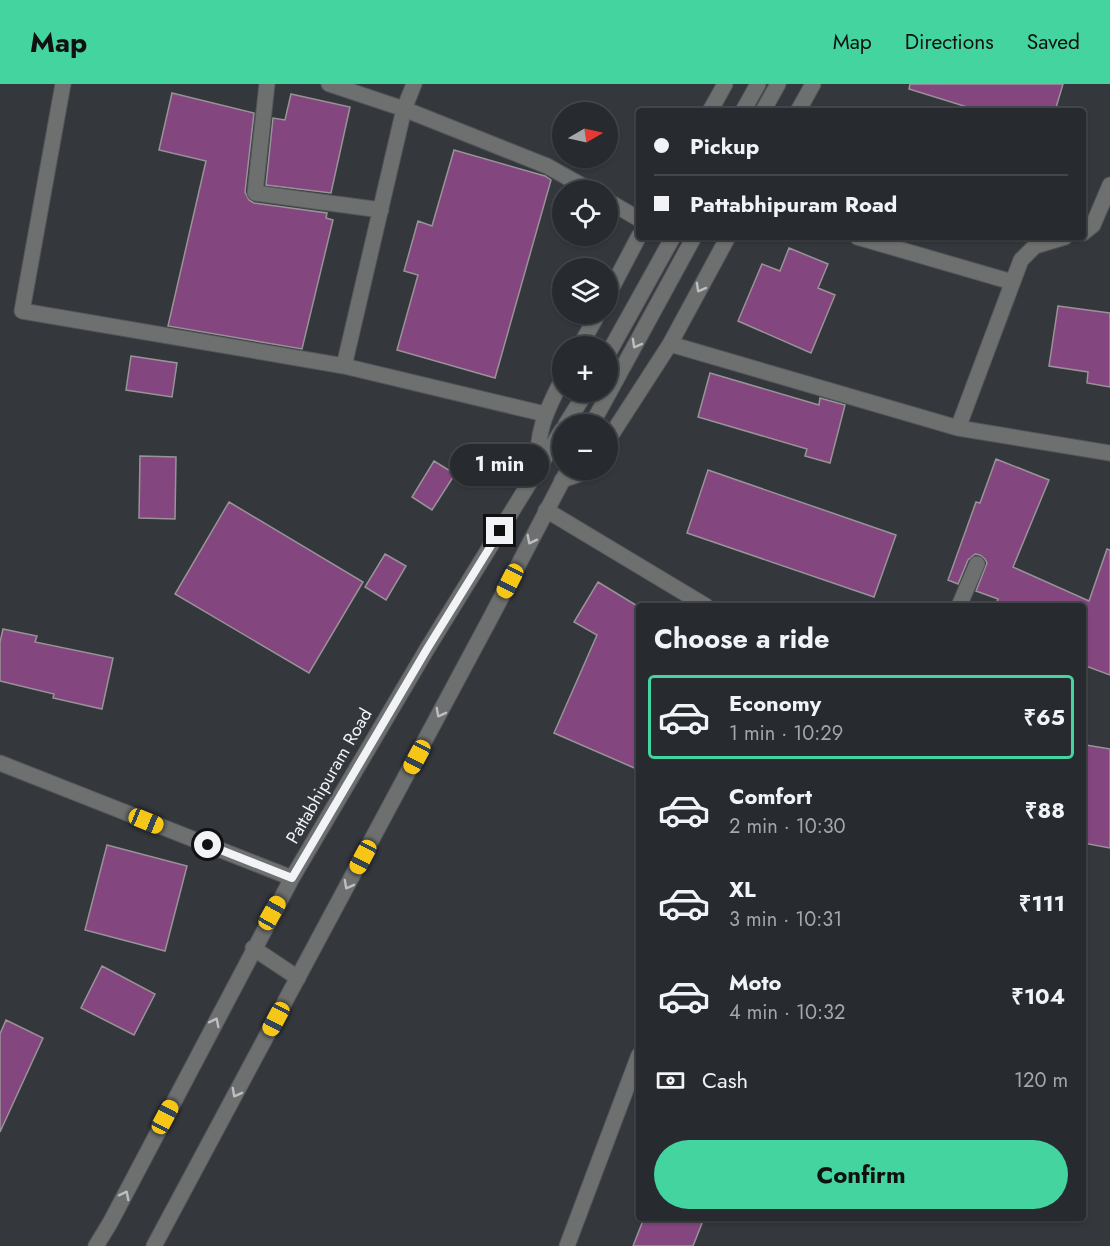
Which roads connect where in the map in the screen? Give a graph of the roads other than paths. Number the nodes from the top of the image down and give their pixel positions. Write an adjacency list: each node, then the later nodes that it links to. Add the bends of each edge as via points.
1 (63, 84): 30 (street, via 22,311)
2 (267, 84): 17 (street, via 255,193)
3 (328, 84): 13 (street)
4 (414, 84): 13 (street)
5 (725, 84): 9 (street)
6 (758, 84): 10 (street)
7 (778, 84): 11 (street)
8 (813, 84): 12 (street)
9 (712, 108)
10 (745, 108)
11 (765, 108)
12 (800, 108)
13 (404, 109): 14 (street, via 547,166); 17 (street)
14 (572, 180)
15 (1110, 185): 19 (street, via 1093,225)
16 (618, 207): 18 (street)
17 (381, 210): 30 (street)
18 (636, 217)
19 (1086, 231)
20 (637, 240): 26 (street)
21 (671, 240): 28 (street)
22 (692, 240): 33 (street, one-way to 33)
23 (726, 240): 29 (street, one-way to 29)
24 (867, 240): 27 (street)
25 (1055, 240): 27 (street, via 1035,246 1021,260)
26 (618, 276)
27 (1012, 282): 35 (street)
28 (618, 336)
29 (670, 344): 34 (street); 35 (street)
30 (344, 366): 32 (street)
31 (552, 400): 32 (street)
32 (545, 414): 38 (street, via 537,450)
33 (597, 414)
34 (618, 425)
35 (958, 428): 37 (street)
36 (552, 447): 38 (street, Pattabhipuram Road)
37 (1110, 453)
38 (537, 472): 45 (street, Pattabhipuram Road)
39 (562, 480): 40 (street)
40 (546, 510): 42 (street); 47 (street, one-way to 47)
41 (977, 564): 43 (street)
42 (701, 603)
43 (960, 603)
44 (0, 763): 45 (street)
45 (292, 878): 46 (street, Pattabhipuram Road)
46 (253, 948): 47 (street); 49 (street, Pattabhipuram Road, one-way to 46)
47 (298, 978): 50 (street, one-way to 50)
48 (636, 1063): 51 (street)
49 (96, 1246)
50 (154, 1246)
51 (567, 1246)

